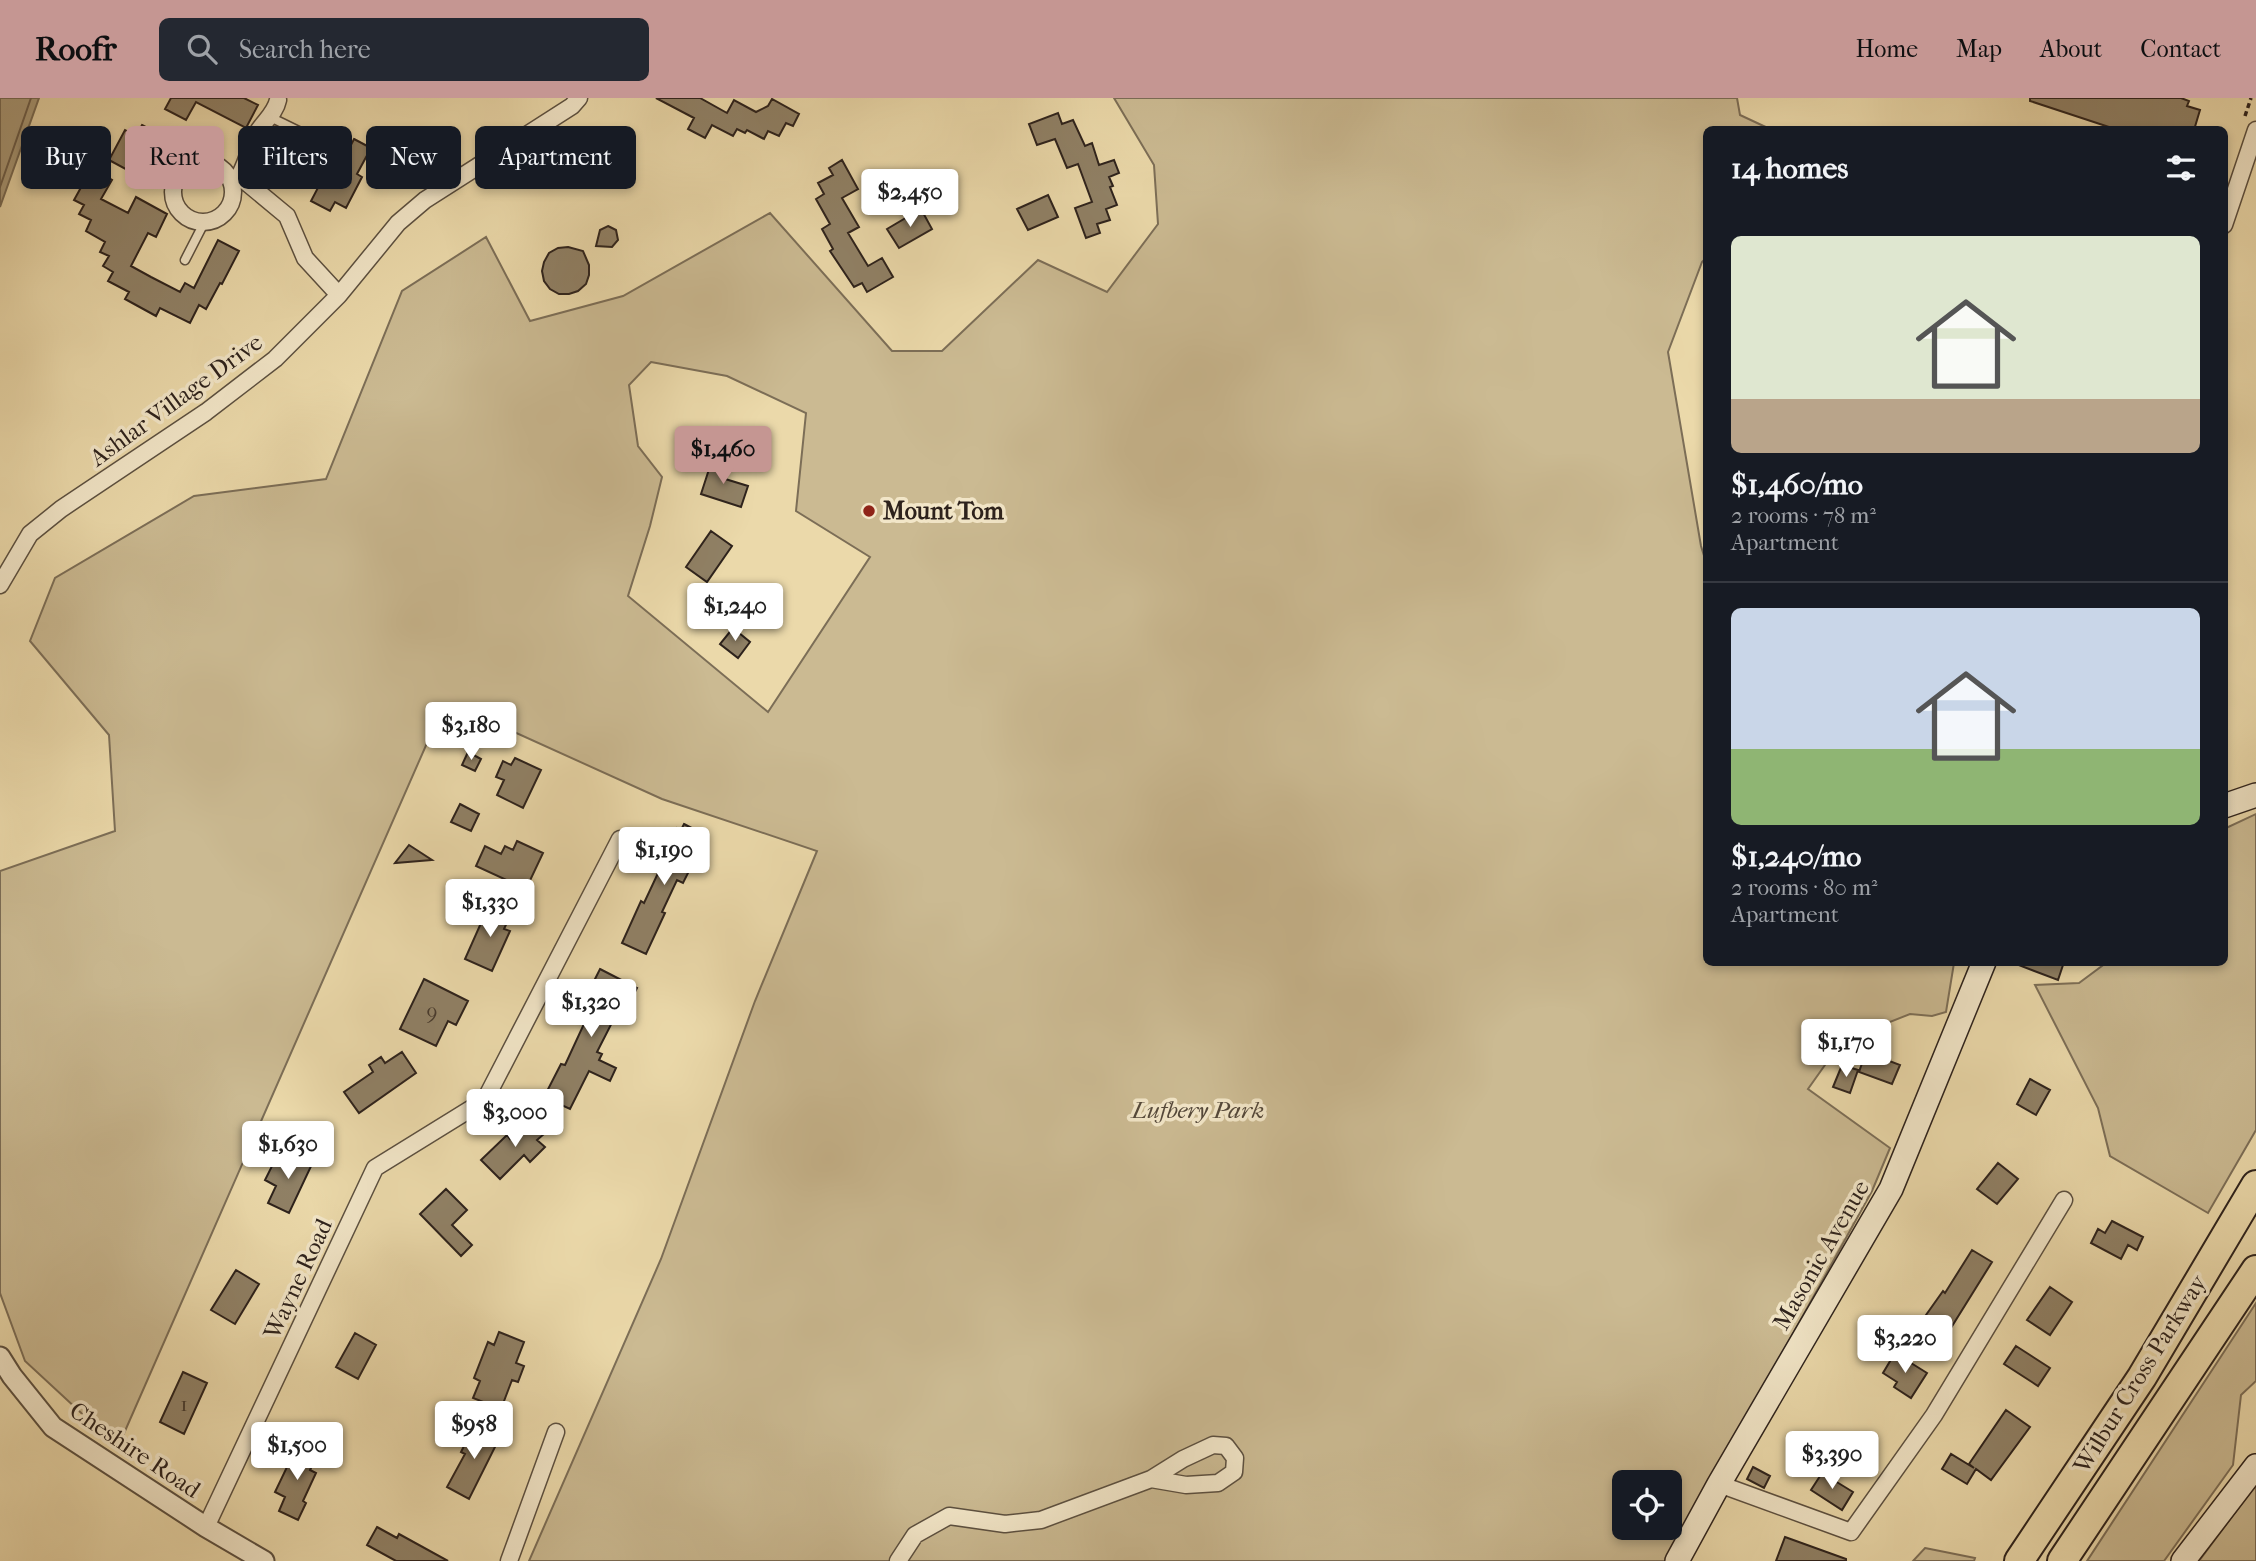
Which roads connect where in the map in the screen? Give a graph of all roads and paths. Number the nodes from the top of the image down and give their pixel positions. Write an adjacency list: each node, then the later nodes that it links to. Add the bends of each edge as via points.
1 (579, 98): 10 (street, Ashlar Village Drive, via 425,200 398,223)
2 (278, 99): 3 (street)
3 (270, 117): 4 (lane); 6 (street, via 258,132)
4 (288, 126)
5 (2256, 130): 7 (street)
6 (236, 181): 8 (street, via 227,211); 8 (street, via 211,163 202,162 178,176 176,205 190,219); 10 (street, via 287,216 305,258)
7 (2228, 213)
8 (205, 221): 9 (lane)
9 (185, 260)
10 (339, 295): 11 (street, Ashlar Village Drive, via 275,359 30,534)
11 (0, 585)
12 (2256, 796): 13 (main road)
13 (2228, 805)
14 (620, 839): 24 (street, Wayne Road, via 485,1100 375,1168)
15 (1982, 966): 23 (main road, Masonic Avenue, via 1891,1189)
16 (2256, 1185): 29 (highway, Wilbur Cross Parkway, via 2142,1377)
17 (2064, 1200): 23 (street, via 1934,1415 1851,1532)
18 (2256, 1270): 30 (highway, Wilbur Cross Parkway)
19 (0, 1357): 24 (street, Cheshire Road, via 53,1427)
20 (556, 1432): 26 (street)
21 (2256, 1466): 31 (main road)
22 (1151, 1479): 22 (street, via 1213,1444 1226,1446 1235,1458 1234,1472 1218,1483 1186,1485); 27 (street, via 1041,1520 1005,1524 949,1516 915,1535)
23 (1719, 1484): 28 (main road, Masonic Avenue)
24 (206, 1527): 25 (street, Cheshire Road)
25 (264, 1561)
26 (509, 1561)
27 (898, 1561)
28 (1677, 1561)
29 (2019, 1561)
30 (2062, 1561)
31 (2183, 1561)

